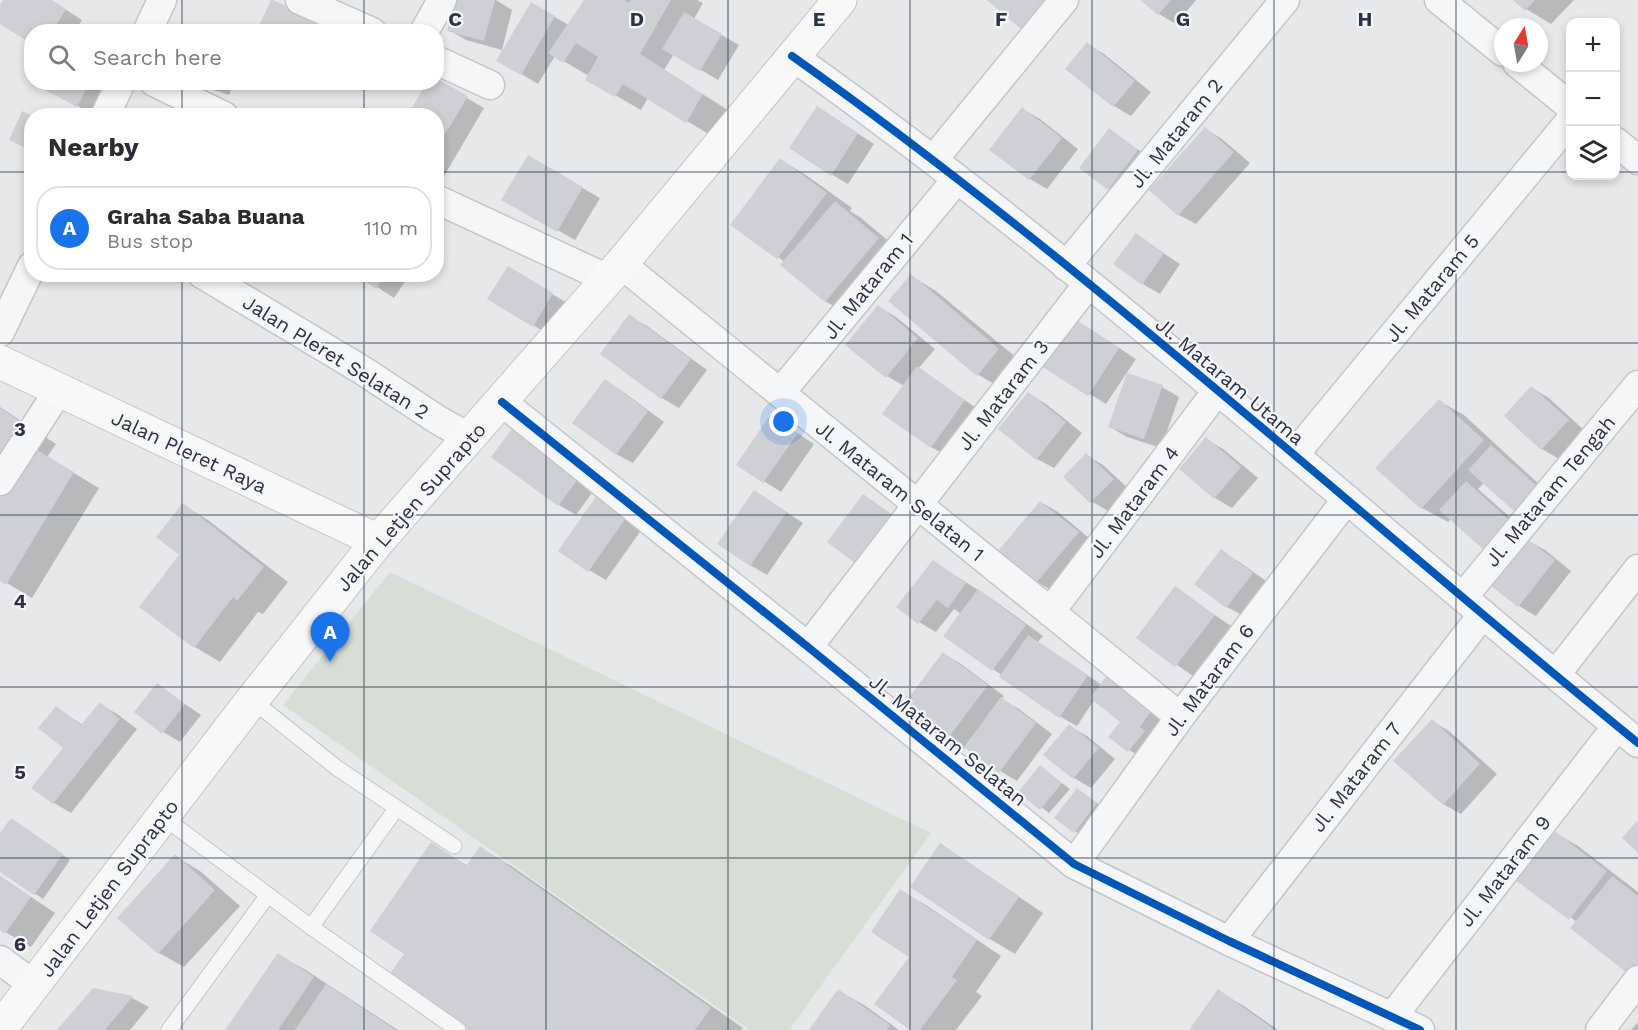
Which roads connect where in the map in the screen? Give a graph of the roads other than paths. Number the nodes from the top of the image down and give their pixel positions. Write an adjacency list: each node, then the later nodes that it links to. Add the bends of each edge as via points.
1 (162, 0): 8 (street)
2 (300, 0): 9 (street)
3 (442, 0): 10 (street)
4 (840, 0): 12 (main road, Jalan Letjen Suprapto)
5 (1064, 0): 23 (street)
6 (1285, 0): 27 (street, Jl. Mataram 2)
7 (1438, 0): 11 (street)
8 (151, 24)
9 (354, 24)
10 (428, 24)
11 (1494, 45)
12 (792, 56): 23 (street, Jl. Mataram Utama); 28 (main road, Jalan Letjen Suprapto)
13 (444, 64): 15 (street)
14 (1528, 72): 18 (street)
15 (490, 85)
16 (118, 90): 19 (street)
17 (170, 90): 20 (street)
18 (1566, 103)
19 (109, 108)
20 (208, 108)
21 (1567, 126): 40 (street, Jl. Mataram 5)
22 (1620, 145): 24 (street)
23 (933, 160): 25 (street, Jl. Mataram Utama)
24 (1638, 160)
25 (957, 179): 27 (street, Jl. Mataram Utama); 37 (street, Jl. Mataram 1)
26 (444, 202): 28 (street, Jl. Mataram Selatan 1)
27 (1066, 266): 31 (street, Jl. Mataram Utama)
28 (614, 271): 37 (street, Jl. Mataram Selatan 1); 38 (main road, Jalan Letjen Suprapto)
29 (24, 282): 32 (street)
30 (215, 282): 39 (street, Jalan Pleret Selatan 2)
31 (1089, 284): 36 (street, Jl. Mataram Utama); 43 (street, Jl. Mataram 3)
32 (0, 332)
33 (0, 362): 35 (main road, Jalan Pleret Raya)
34 (1638, 385): 46 (street, Jl. Mataram Tengah)
35 (59, 390): 41 (street); 44 (main road, Jalan Pleret Raya)
36 (1217, 391): 40 (street, Jl. Mataram Utama); 47 (street, Jl. Mataram 4)
37 (780, 393): 43 (street, Jl. Mataram Selatan 1)
38 (502, 402): 39 (main road, Jalan Letjen Suprapto); 48 (street, Jl. Mataram Selatan)
39 (470, 438): 44 (main road, Jalan Letjen Suprapto)
40 (1294, 455): 42 (street, Jl. Mataram Utama)
41 (0, 481)
42 (1347, 499): 46 (street, Jl. Mataram Utama); 51 (street, Jl. Mataram 6)
43 (918, 505): 47 (street, Jl. Mataram Selatan 1); 48 (street, Jl. Mataram 3)
44 (378, 541): 50 (main road, Jalan Letjen Suprapto)
45 (1638, 568): 49 (street)
46 (1473, 605): 49 (street, Jl. Mataram Utama); 59 (street, Jl. Mataram 7)
47 (1050, 612): 51 (street, Jl. Mataram Selatan 1)
48 (808, 647): 56 (street, Jl. Mataram Selatan)
49 (1556, 674): 52 (street, Jl. Mataram Utama)
50 (252, 700): 53 (lane, via 336,768); 54 (main road, Jalan Letjen Suprapto)
51 (1180, 717): 56 (street, Jl. Mataram 6)
52 (1628, 734): 63 (street, Jl. Mataram 9)
53 (396, 809): 55 (lane); 58 (lane)
54 (163, 817): 57 (lane); 62 (main road, Jalan Letjen Suprapto)
55 (454, 846)
56 (1074, 864): 59 (street, Jl. Mataram Selatan)
57 (268, 895): 58 (lane); 65 (lane)
58 (311, 927): 66 (lane)
59 (1229, 940): 63 (street, Jl. Mataram Selatan)
60 (0, 960): 62 (street)
61 (1638, 980): 68 (street)
62 (34, 986): 64 (main road, Jalan Letjen Suprapto)
63 (1392, 1017): 67 (street, Jl. Mataram Selatan)
64 (0, 1029)
65 (169, 1030)
66 (458, 1030)
67 (1420, 1030)
68 (1600, 1030)

